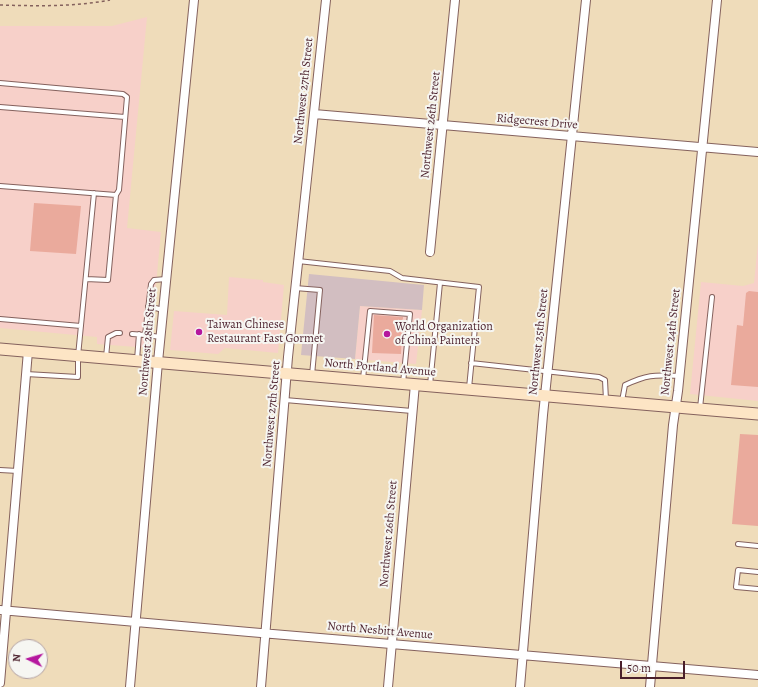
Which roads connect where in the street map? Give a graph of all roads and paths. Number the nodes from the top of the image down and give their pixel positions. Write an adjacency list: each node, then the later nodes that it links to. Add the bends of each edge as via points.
1 (110, 0): 7 (path, via 76,5)
2 (194, 0): 22 (street, Northwest 28th Street)
3 (326, 0): 10 (street, Northwest 27th Street)
4 (455, 0): 12 (street, Northwest 26th Street)
5 (586, 0): 13 (street, Northwest 25th Street)
6 (717, 0): 14 (street, Northwest 24th Street)
7 (0, 5)
8 (0, 83): 11 (lane, via 122,94 127,97)
9 (0, 107): 11 (lane)
10 (314, 114): 12 (street, Ridgecrest Drive); 20 (street, Northwest 27th Street)
11 (125, 117): 18 (lane, via 119,190)
12 (443, 126): 13 (street, Ridgecrest Drive); 19 (street, Northwest 26th Street)
13 (572, 137): 14 (street, Ridgecrest Drive); 42 (street, Northwest 25th Street)
14 (702, 148): 15 (street, Ridgecrest Drive); 46 (street, Northwest 24th Street)
15 (758, 152)
16 (0, 186): 17 (lane)
17 (94, 193): 18 (lane); 21 (lane)
18 (116, 195): 21 (lane, via 108,280)
19 (430, 252)
20 (298, 261): 23 (lane, via 390,271 402,278); 24 (street, Northwest 27th Street)
21 (86, 278): 29 (lane)
22 (166, 279): 26 (lane, via 154,280 151,284); 27 (street, Northwest 28th Street)
23 (440, 283): 41 (lane, via 479,287); 50 (lane)
24 (295, 288): 43 (street, Northwest 27th Street); 45 (lane, via 320,290)
25 (712, 297): 57 (lane)
26 (148, 306): 27 (lane); 33 (lane)
27 (164, 310): 34 (street, Northwest 28th Street)
28 (0, 319): 29 (lane)
29 (81, 326): 37 (lane)
30 (120, 333): 38 (lane, via 116,332 108,337)
31 (132, 334): 32 (lane)
32 (139, 334): 33 (lane); 39 (lane)
33 (145, 335): 34 (lane)
34 (161, 337): 40 (street, Northwest 28th Street)
35 (0, 349): 36 (main road, North Portland Avenue)
36 (28, 351): 37 (main road, North Portland Avenue); 44 (street)
37 (78, 356): 38 (main road, North Portland Avenue); 44 (lane, via 78,377)
38 (106, 358): 39 (main road, North Portland Avenue)
39 (137, 360): 40 (main road, North Portland Avenue)
40 (158, 362): 43 (main road, North Portland Avenue); 67 (street, Northwest 28th Street)
41 (472, 364): 42 (lane); 51 (lane)
42 (548, 372): 52 (street, Northwest 25th Street); 54 (lane, via 599,377 605,380)
43 (287, 373): 45 (main road, North Portland Avenue); 53 (street, Northwest 27th Street)
44 (26, 374): 61 (street)
45 (312, 375): 47 (main road, North Portland Avenue)
46 (680, 376): 55 (lane, via 652,375 638,379 625,385); 56 (street, Northwest 24th Street)
47 (363, 380): 48 (main road, North Portland Avenue); 48 (lane, via 370,311 410,314)
48 (403, 383): 49 (main road, North Portland Avenue)
49 (415, 384): 50 (main road, North Portland Avenue); 58 (street, Northwest 26th Street)
50 (430, 385): 51 (main road, North Portland Avenue)
51 (469, 389): 52 (main road, North Portland Avenue)
52 (546, 396): 54 (main road, North Portland Avenue); 70 (street, Northwest 25th Street)
53 (285, 400): 58 (lane); 68 (street, Northwest 27th Street)
54 (606, 401): 55 (main road, North Portland Avenue)
55 (622, 402): 56 (main road, North Portland Avenue)
56 (676, 406): 57 (main road, North Portland Avenue); 71 (street, Northwest 24th Street)
57 (700, 409): 59 (main road, North Portland Avenue)
58 (412, 411): 69 (street, Northwest 26th Street)
59 (758, 414)
60 (0, 470): 61 (lane)
61 (18, 471): 66 (street)
62 (738, 544): 63 (lane)
63 (758, 546)
64 (758, 572): 65 (lane, via 738,570 736,587)
65 (758, 589)
66 (3, 611): 67 (street, North Nesbitt Avenue); 73 (street)
67 (136, 622): 68 (street, North Nesbitt Avenue); 74 (street, Northwest 28th Street)
68 (265, 634): 69 (street, North Nesbitt Avenue); 75 (street, Northwest 27th Street)
69 (392, 644): 70 (street, North Nesbitt Avenue); 76 (street, Northwest 26th Street)
70 (523, 655): 71 (street, North Nesbitt Avenue); 77 (street, Northwest 25th Street)
71 (652, 666): 72 (street, North Nesbitt Avenue); 78 (street, Northwest 24th Street)
72 (758, 675)
73 (0, 683)
74 (130, 687)
75 (261, 687)
76 (388, 687)
77 (520, 687)
78 (650, 687)

